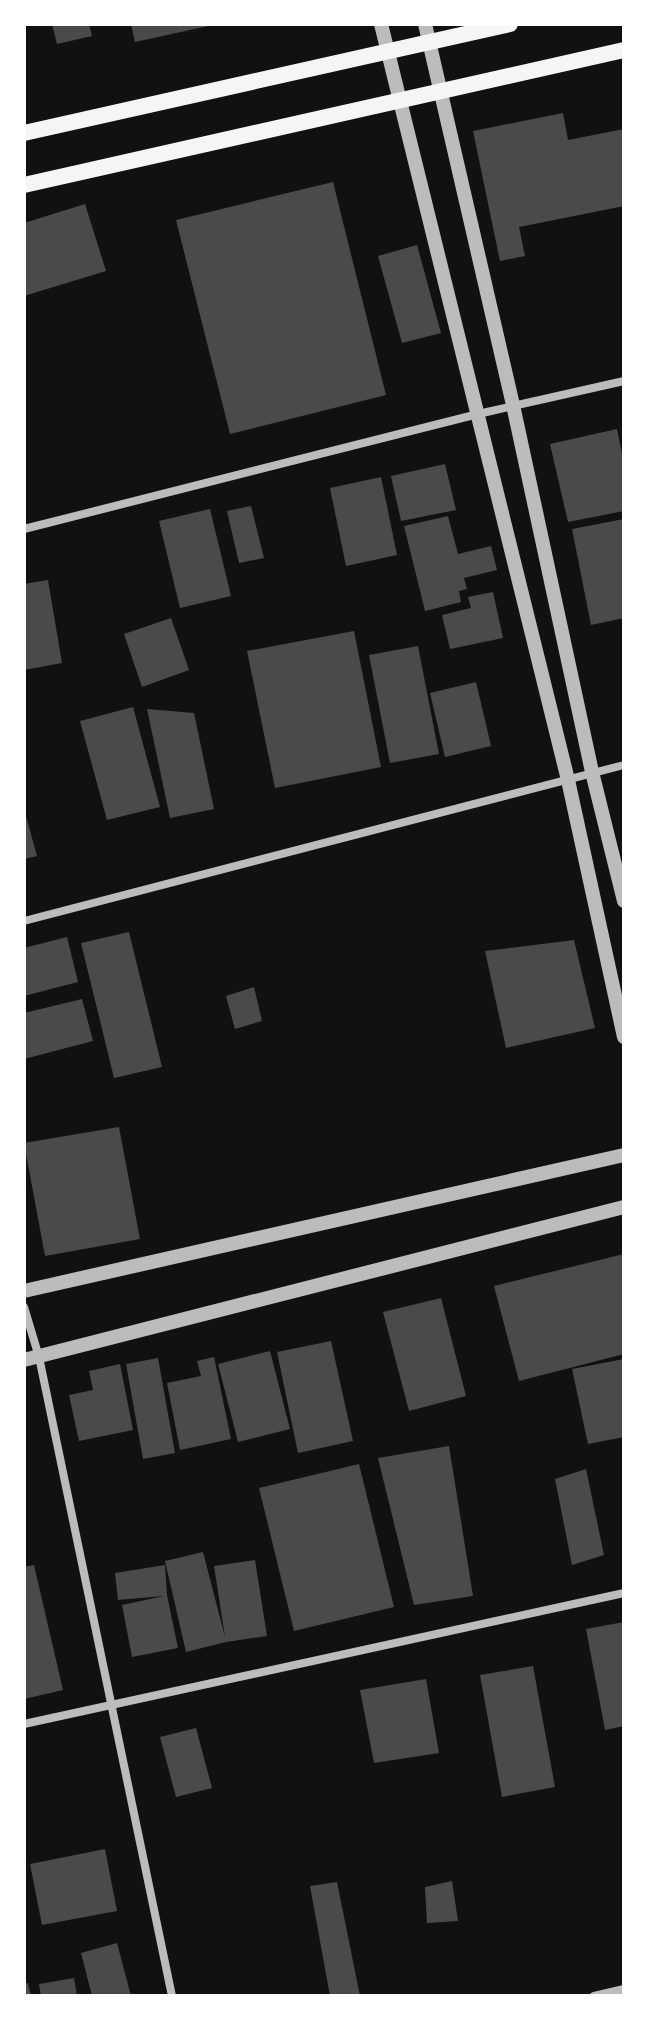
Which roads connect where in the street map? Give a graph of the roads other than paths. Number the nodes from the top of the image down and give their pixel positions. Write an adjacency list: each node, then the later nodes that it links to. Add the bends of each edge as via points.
1 (381, 24): 6 (street)
2 (425, 24): 4 (street)
3 (510, 24): 4 (main road)
4 (429, 42): 6 (main road); 7 (street)
5 (624, 50): 7 (main road)
6 (387, 52): 8 (street); 9 (main road)
7 (439, 92): 8 (main road); 12 (street)
8 (398, 101): 10 (main road); 13 (street)
9 (24, 133)
10 (24, 185)
11 (624, 381): 12 (street)
12 (513, 405): 13 (street); 16 (street)
13 (478, 414): 14 (street); 17 (street)
14 (24, 529)
15 (624, 765): 16 (street)
16 (592, 772): 17 (street); 18 (street)
17 (568, 780): 19 (street); 20 (street)
18 (624, 901)
19 (24, 921)
20 (624, 1037)
21 (624, 1155): 23 (street)
22 (624, 1207): 25 (street)
23 (24, 1291)
24 (24, 1307): 25 (street)
25 (32, 1359): 27 (street)
26 (624, 1593): 27 (street)
27 (113, 1705): 28 (street); 30 (street)
28 (24, 1724)
29 (624, 1989): 31 (street)
30 (172, 1996)
31 (594, 1996)

